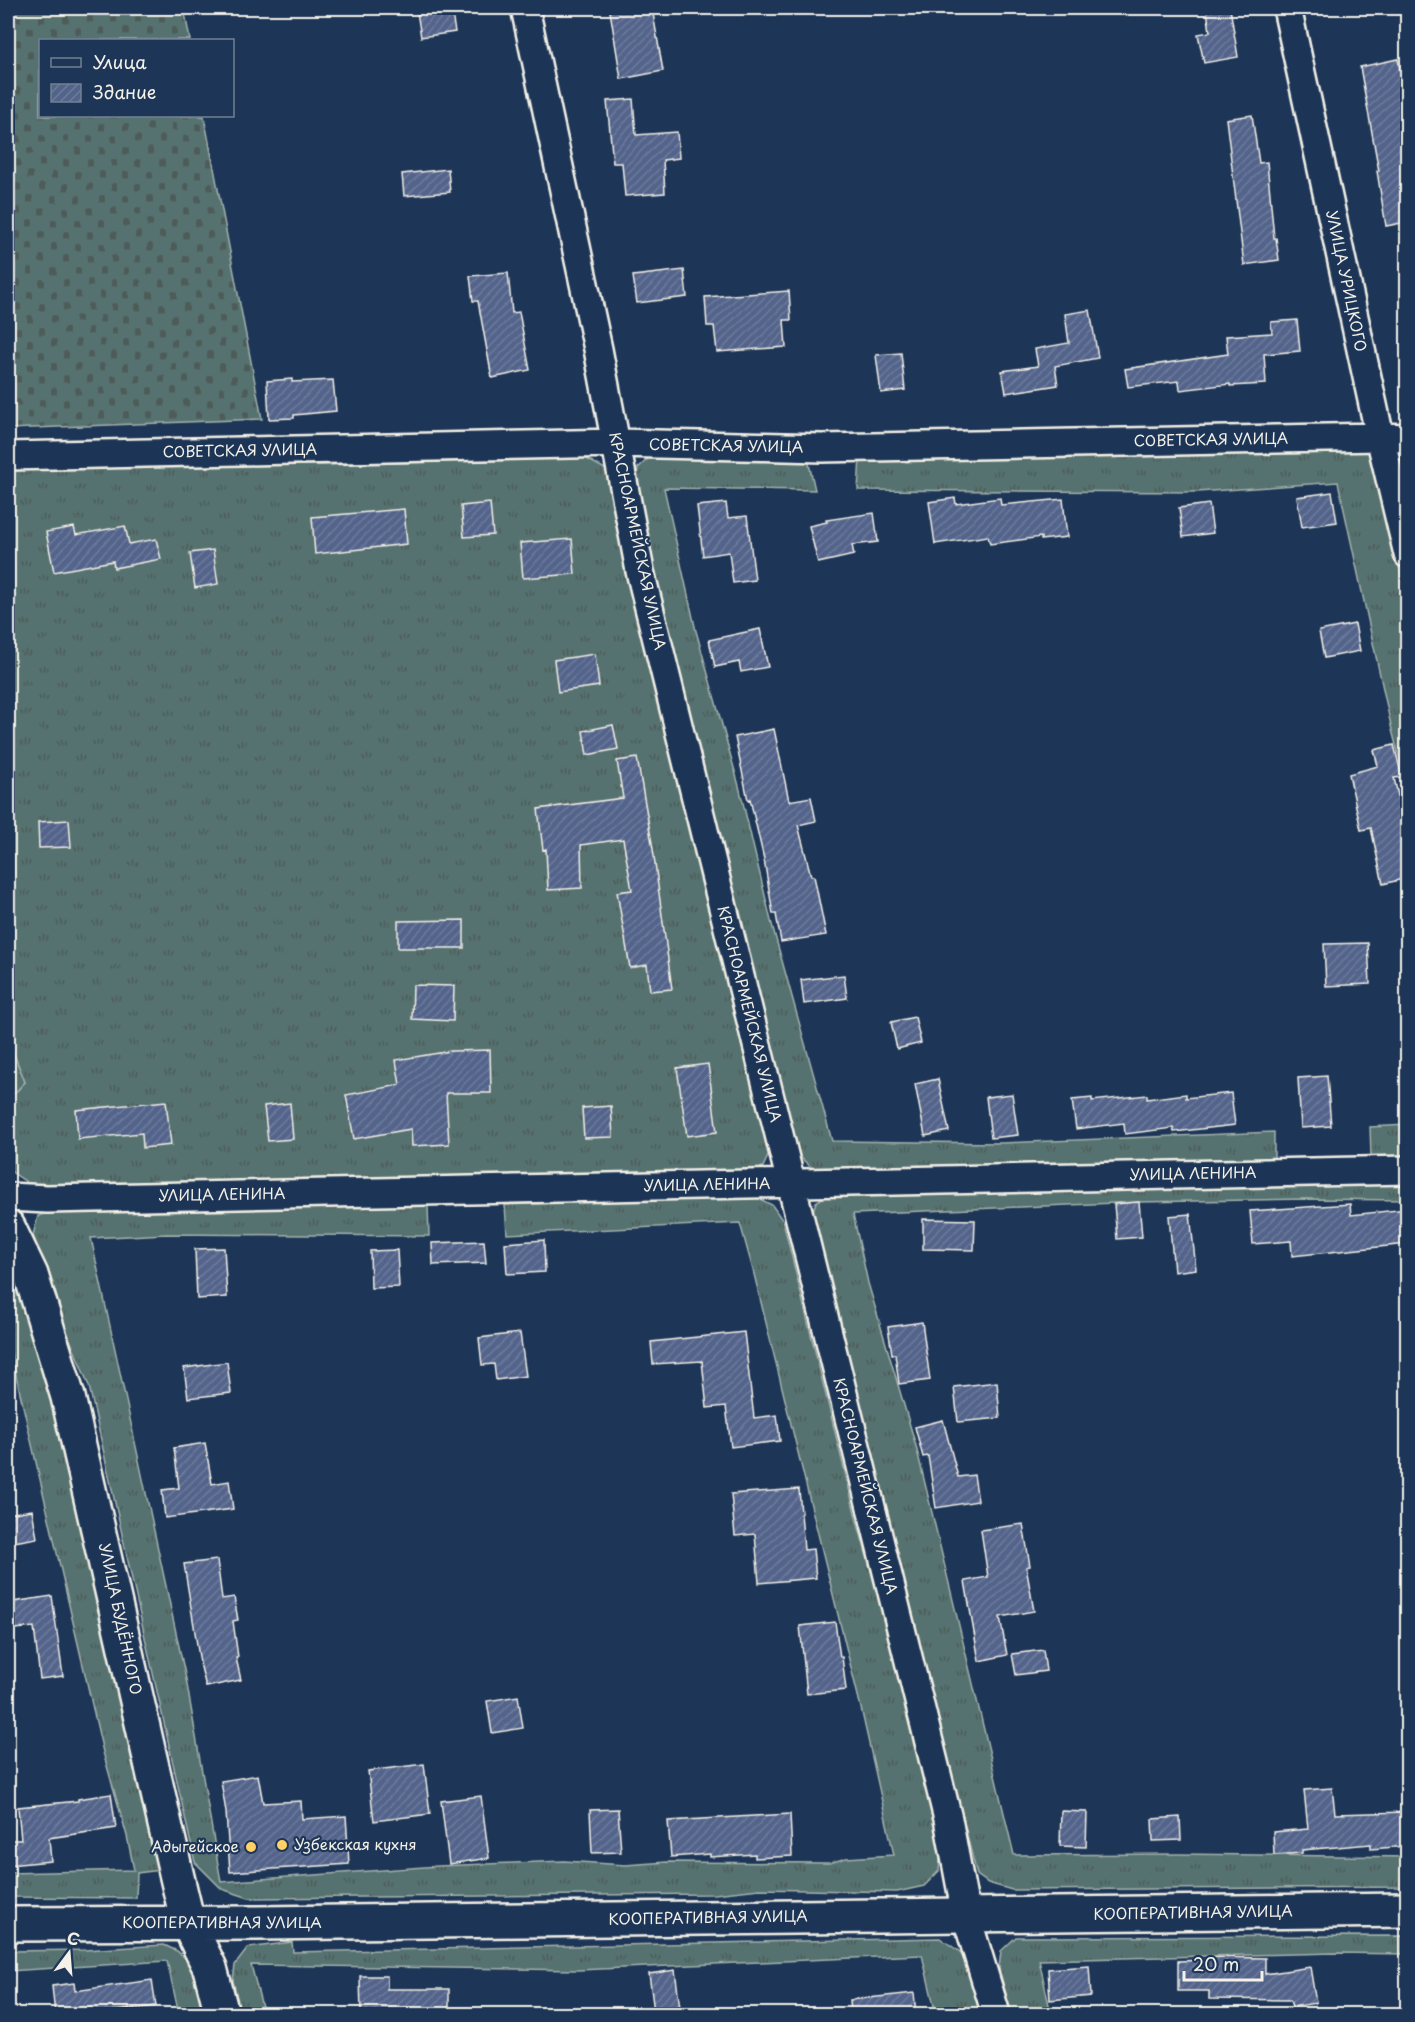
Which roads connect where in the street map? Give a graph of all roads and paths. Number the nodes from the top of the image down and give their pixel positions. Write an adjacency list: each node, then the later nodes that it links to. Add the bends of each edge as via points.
1 (525, 8): 5 (street, КРАСНОАРМЕЙСКАЯ УЛИЦА)
2 (1287, 8): 3 (street, УЛИЦА УРИЦКОГО)
3 (1380, 436): 4 (street, СОВЕТСКАЯ УЛИЦА); 5 (street, СОВЕТСКАЯ УЛИЦА, via 822,448); 7 (street, УЛИЦА УРИЦКОГО)
4 (1407, 438)
5 (617, 443): 6 (street, СОВЕТСКАЯ УЛИЦА); 9 (street, КРАСНОАРМЕЙСКАЯ УЛИЦА, via 640,570)
6 (8, 456)
7 (1407, 554)
8 (1407, 1170): 9 (street, УЛИЦА ЛЕНИНА)
9 (790, 1183): 10 (street, УЛИЦА ЛЕНИНА); 13 (street, КРАСНОАРМЕЙСКАЯ УЛИЦА, via 948,1819)
10 (8, 1197)
11 (8, 1227): 14 (street, УЛИЦА БУДЁННОГО, via 31,1275 68,1396)
12 (1407, 1910): 13 (street, КООПЕРАТИВНАЯ УЛИЦА)
13 (966, 1915): 14 (street, КООПЕРАТИВНАЯ УЛИЦА); 17 (street, КРАСНОАРМЕЙСКАЯ УЛИЦА)
14 (188, 1923): 15 (street, КООПЕРАТИВНАЯ УЛИЦА); 16 (street, УЛИЦА БУДЁННОГО, via 210,1968)
15 (8, 1924)
16 (222, 2014)
17 (996, 2014)

